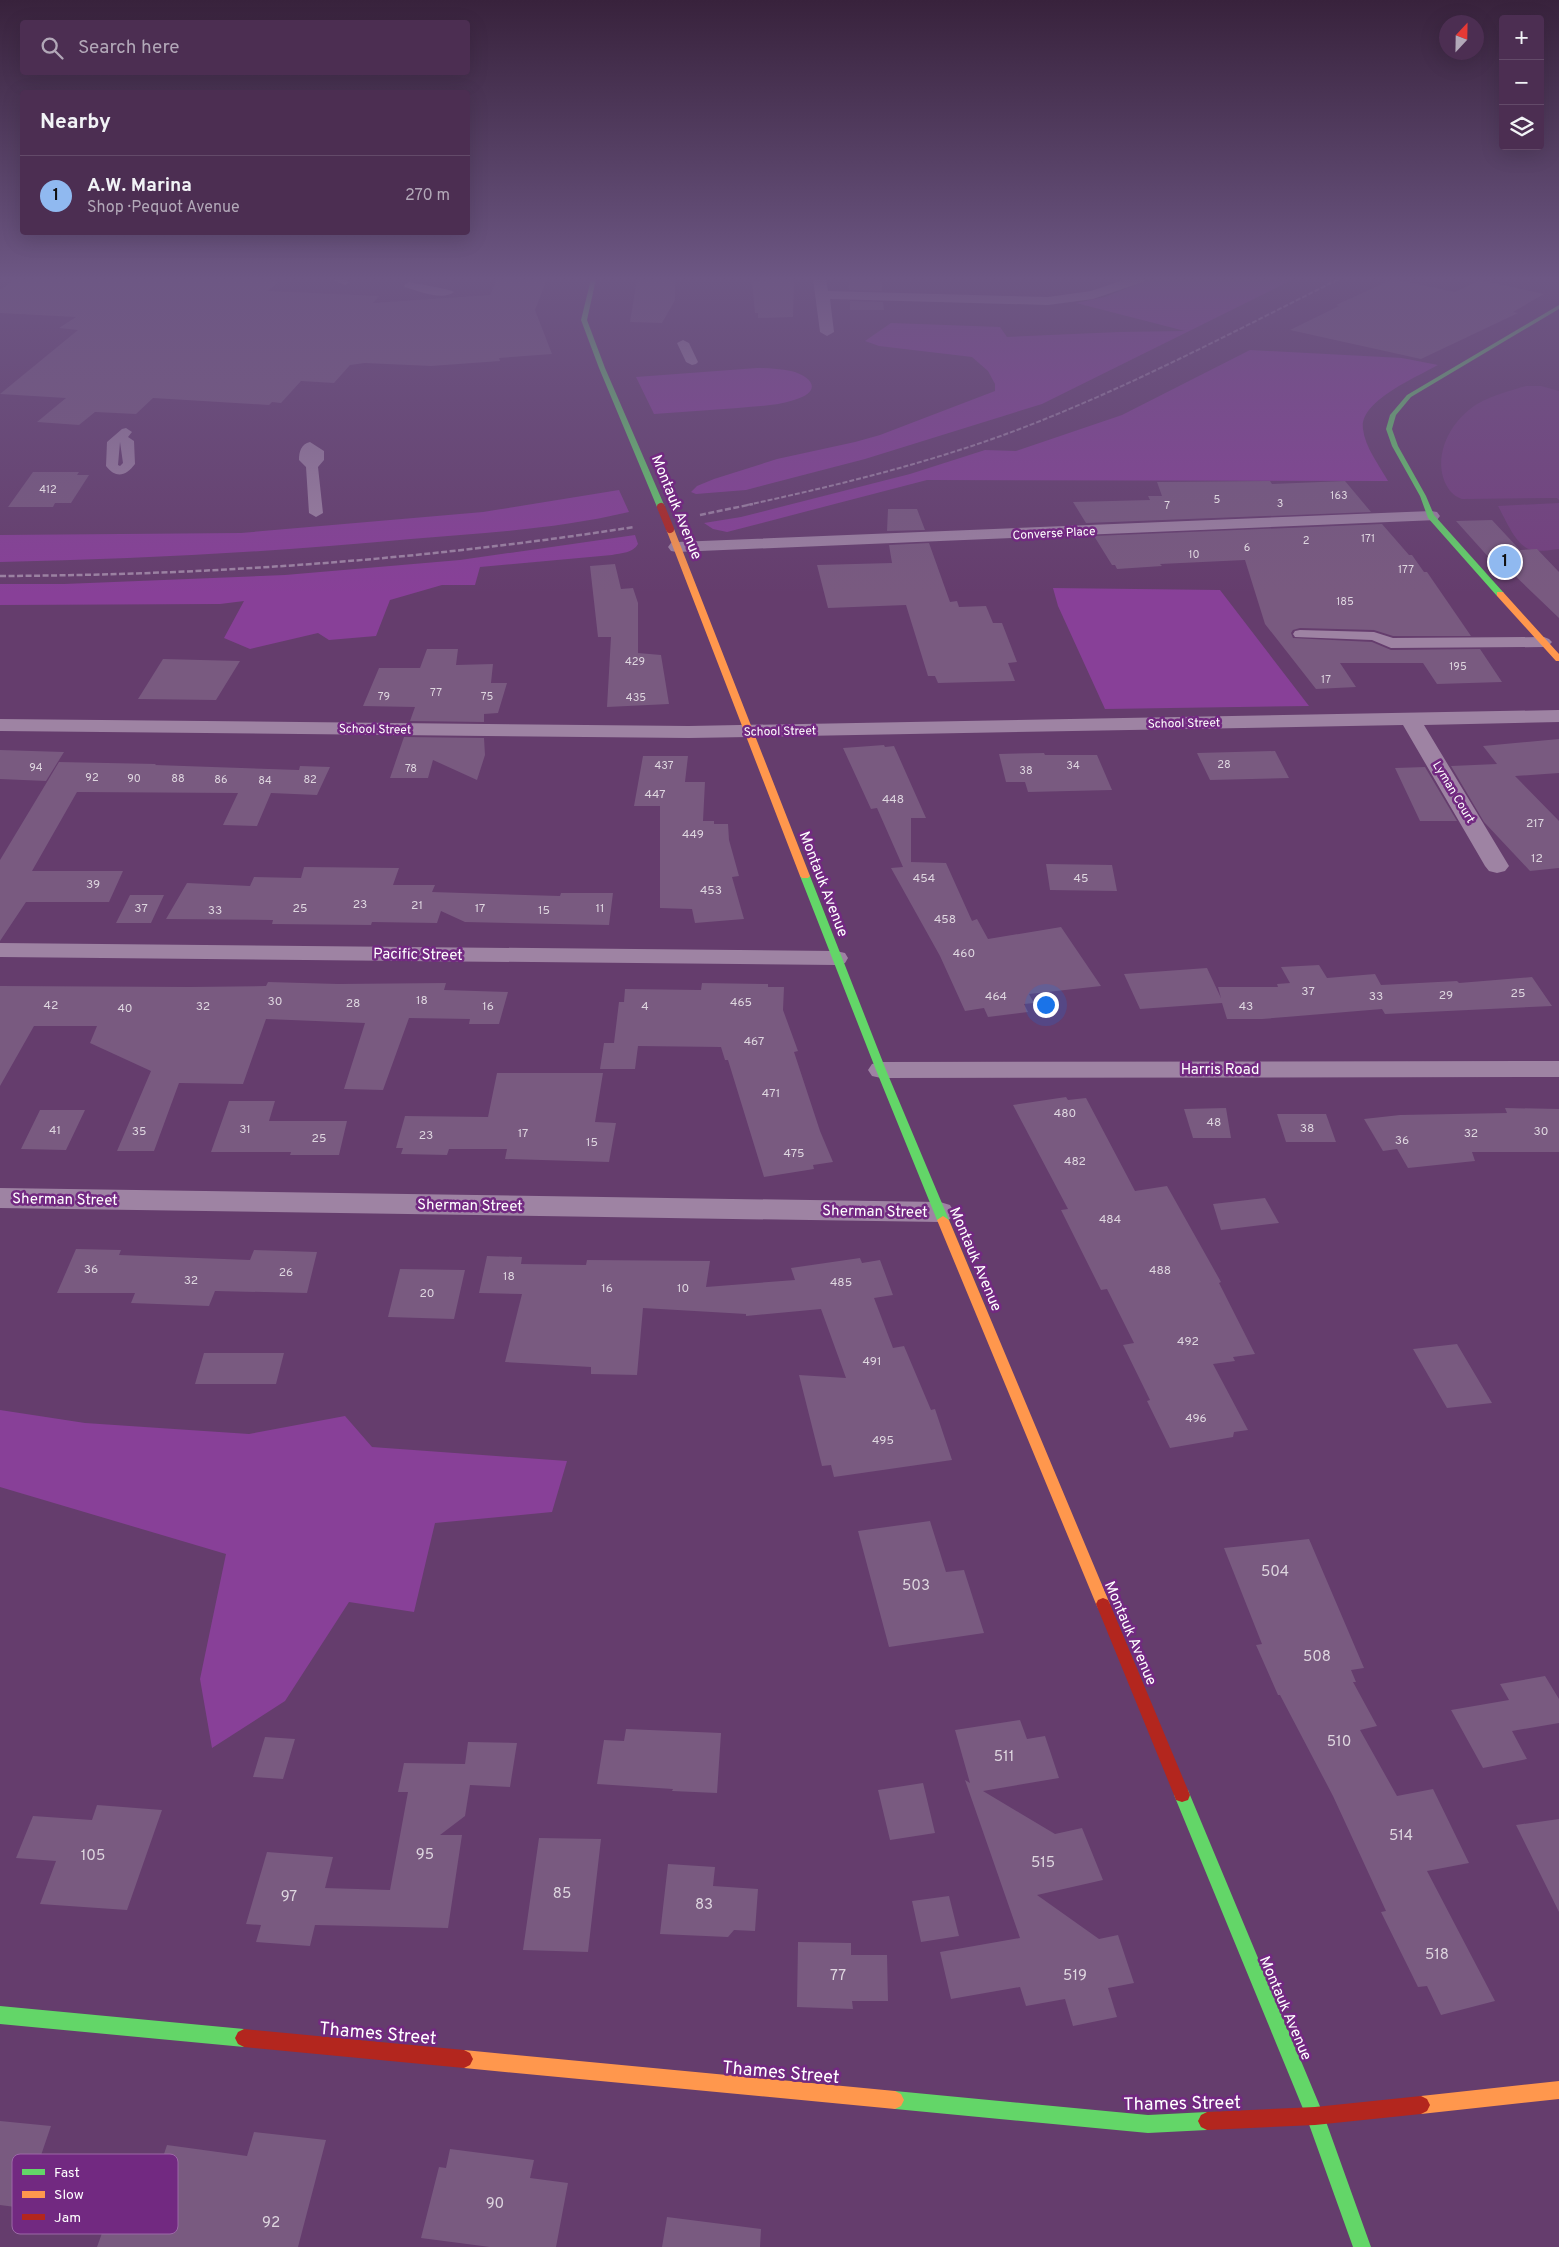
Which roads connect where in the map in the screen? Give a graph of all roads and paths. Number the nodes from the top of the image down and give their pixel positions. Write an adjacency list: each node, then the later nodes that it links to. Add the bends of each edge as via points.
1 (609, 384): 6 (street, Montauk Avenue, bridge)
2 (1430, 384): 5 (street, via 1410,396 1389,423 1391,437)
3 (312, 466): 4 (lane)
4 (316, 513)
5 (1431, 516): 6 (street, Converse Place); 8 (street)
6 (677, 547): 13 (street, Montauk Avenue)
7 (1300, 634): 8 (lane, via 1374,636 1391,643)
8 (1544, 642): 9 (street)
9 (1559, 659)
10 (1559, 716): 11 (street, School Street)
11 (1410, 719): 13 (street, School Street); 14 (street, Lyman Court)
12 (0, 725): 13 (street, School Street)
13 (749, 731): 16 (street, Montauk Avenue)
14 (1497, 866)
15 (0, 950): 16 (street, Pacific Street)
16 (836, 958): 18 (street, Montauk Avenue)
17 (1559, 1069): 18 (street, Harris Road)
18 (881, 1070): 20 (street, Montauk Avenue)
19 (0, 1198): 20 (street, Sherman Street)
20 (940, 1212): 23 (street, Montauk Avenue)
21 (0, 2015): 23 (street, Thames Street, via 1148,2124)
22 (1559, 2090): 23 (street, Thames Street)
23 (1315, 2116): 24 (street, Montauk Avenue)
24 (1362, 2247)

